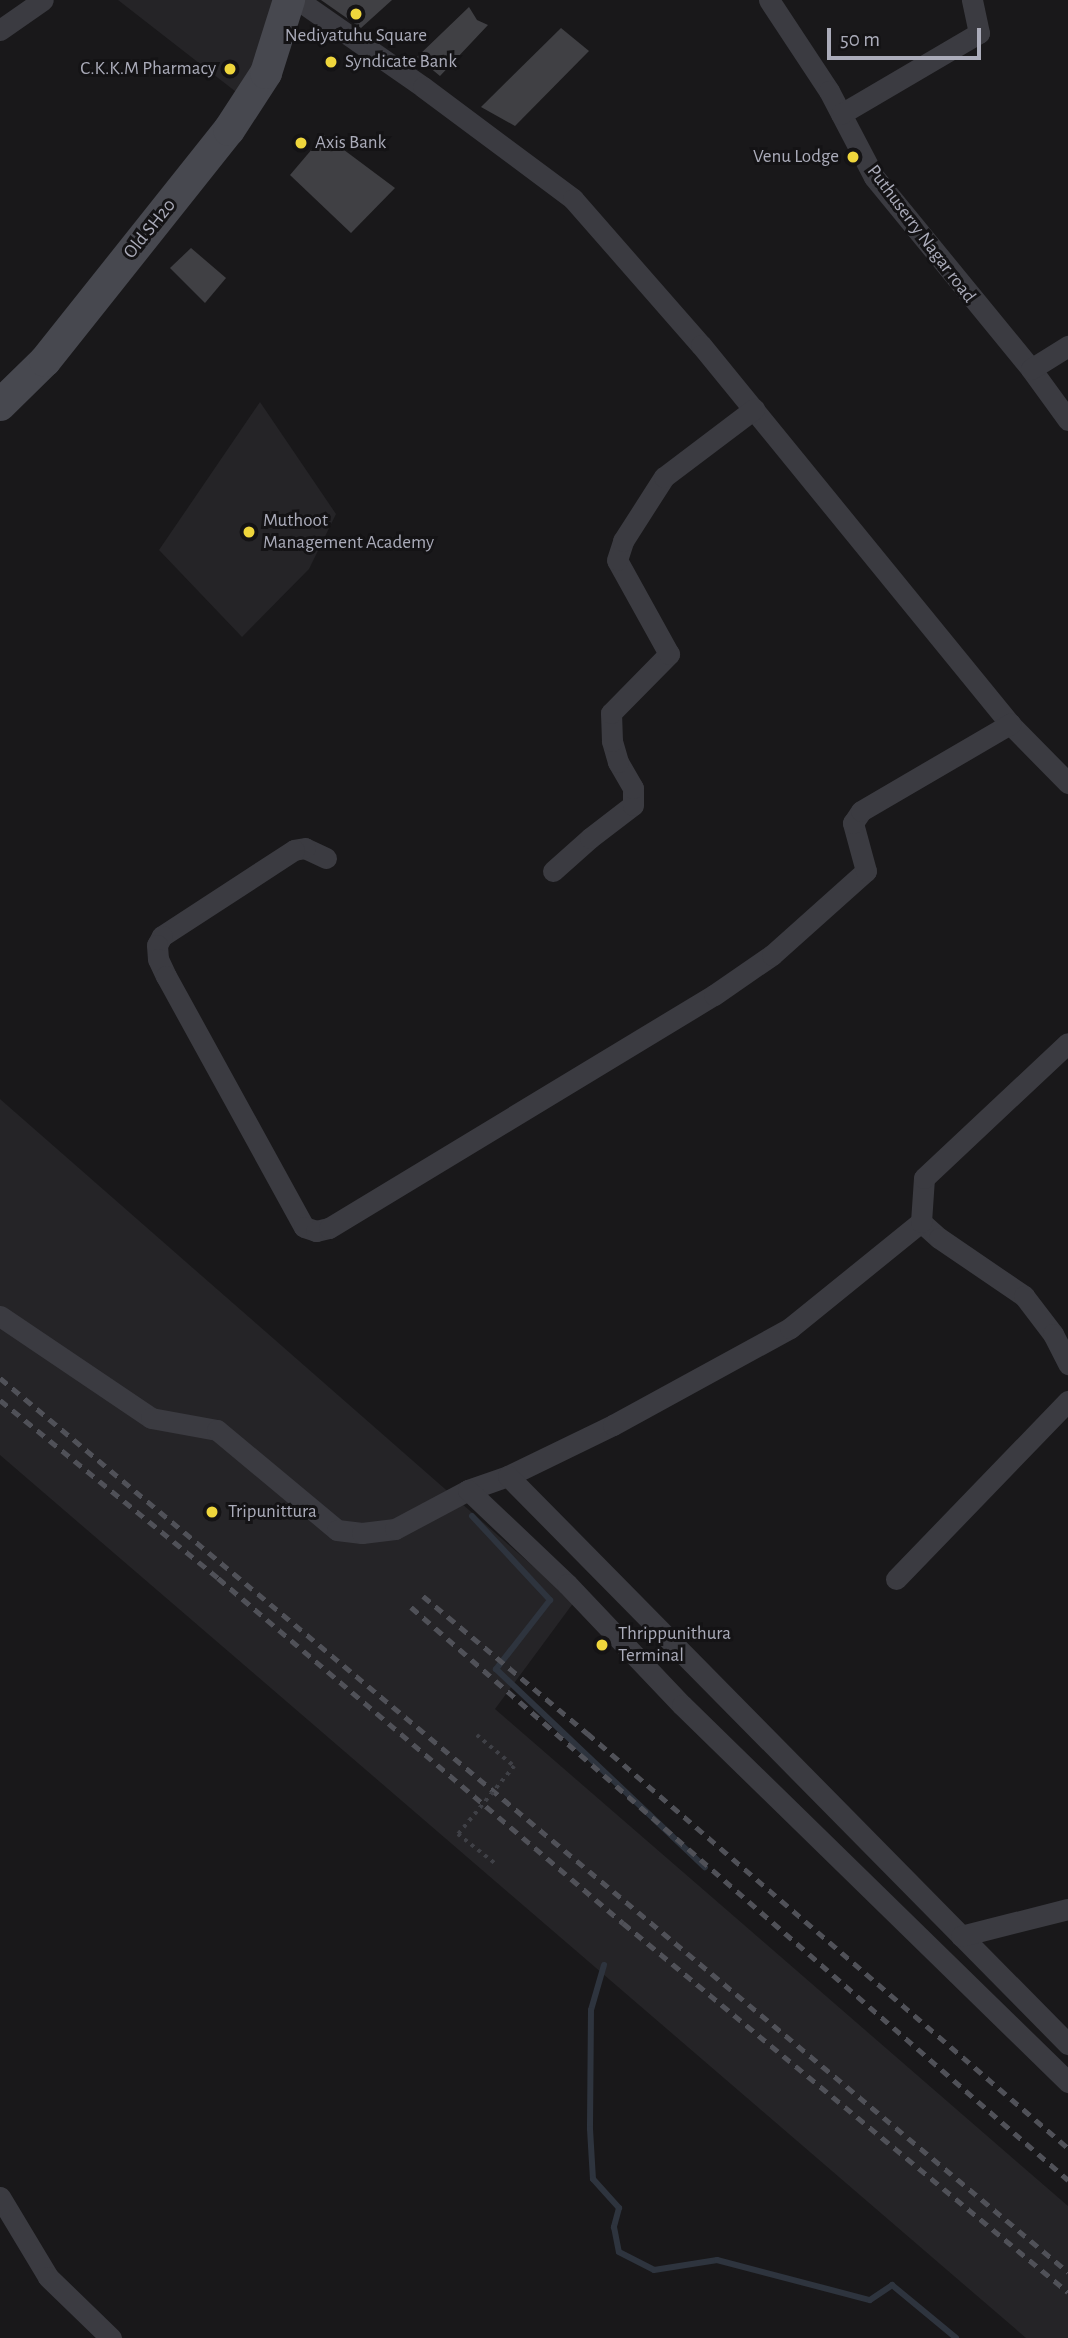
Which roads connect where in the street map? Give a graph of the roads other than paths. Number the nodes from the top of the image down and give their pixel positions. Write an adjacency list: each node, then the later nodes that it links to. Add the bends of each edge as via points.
1 (43, 0): 6 (street)
2 (289, 0): 10 (main road, Old SH20, via 266,73 229,130 45,361)
3 (298, 0): 11 (street, via 573,199)
4 (769, 0): 7 (street, Puthuserry Nagar road)
5 (972, 0): 7 (street, via 979,33)
6 (0, 30)
7 (841, 114): 9 (street, Puthuserry Nagar road, via 874,177)
8 (1068, 345): 9 (street)
9 (1031, 369): 12 (street, Puthuserry Nagar road)
10 (0, 405)
11 (754, 409): 13 (street); 16 (street, via 664,477 623,541 617,560 669,654 611,713 612,741 633,788 633,805)
12 (1068, 420)
13 (1010, 724): 14 (street); 15 (street, via 861,811 853,823 866,871 772,955 715,995 329,1228 316,1231 304,1227 166,976 157,945 162,936 294,850 305,848)
14 (1068, 783)
15 (326, 858)
16 (553, 871)
17 (1068, 1043): 18 (street, via 924,1178)
18 (921, 1222): 20 (street, via 1024,1296); 22 (street, via 790,1328 613,1425)
19 (0, 1315): 23 (street, via 151,1418 217,1430 337,1530 395,1530)
20 (1068, 1363)
21 (1068, 1401): 24 (street)
22 (508, 1476): 23 (street); 26 (street)
23 (468, 1490): 28 (street)
24 (896, 1579)
25 (1068, 1909): 26 (street)
26 (961, 1936): 27 (street)
27 (1068, 2043)
28 (1068, 2082)
29 (0, 2197): 30 (street, via 48,2277)
30 (111, 2338)

